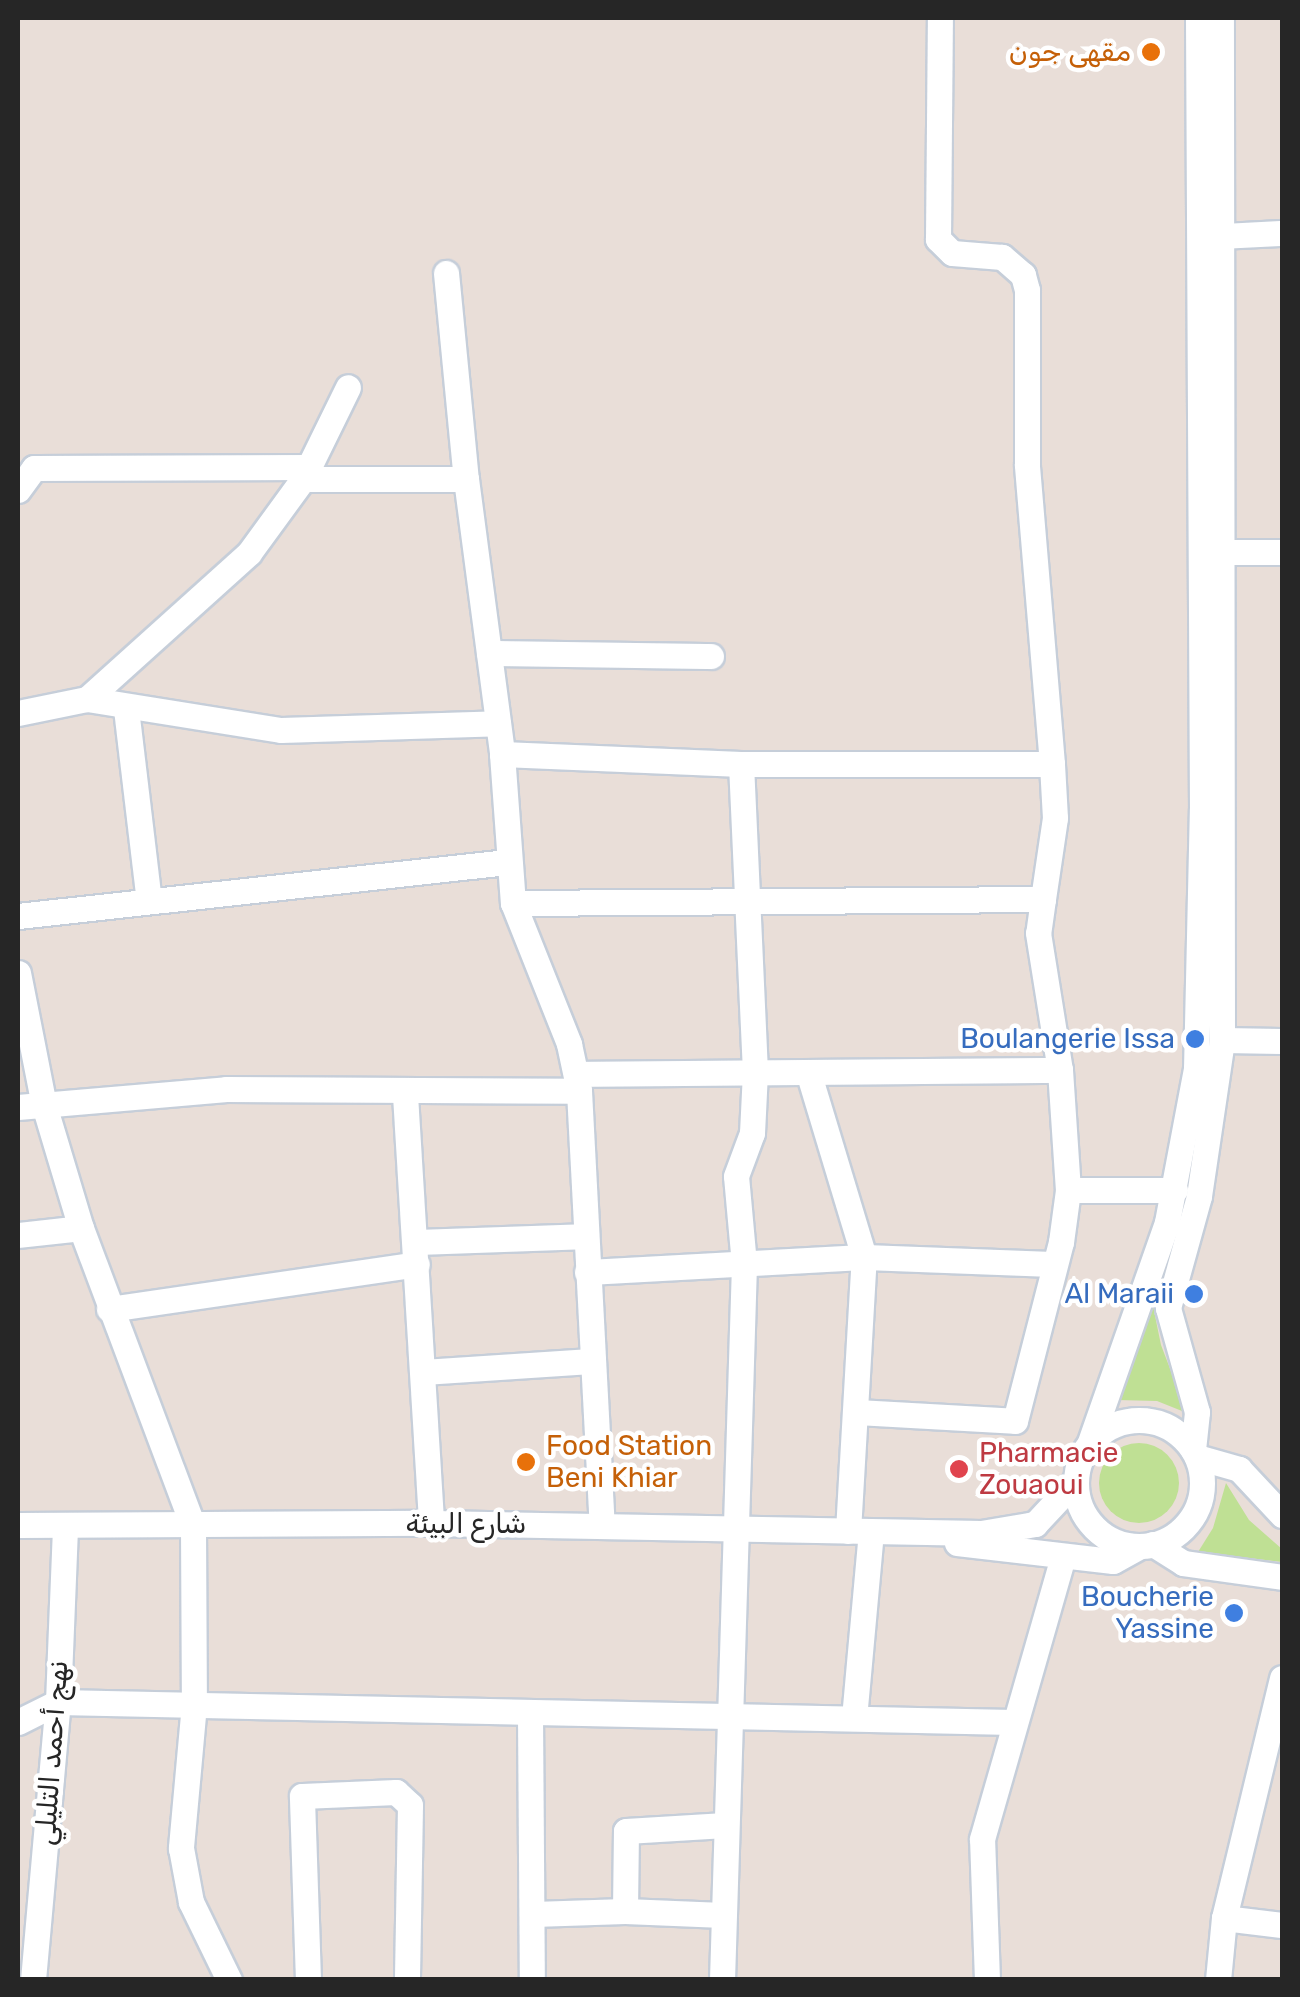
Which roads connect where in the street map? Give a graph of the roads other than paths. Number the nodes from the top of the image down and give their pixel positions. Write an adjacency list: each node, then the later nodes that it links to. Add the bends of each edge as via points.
1 (940, 18): 22 (street, via 938,239 952,253 1002,258 1023,275 1027,290 1027,464)
2 (1198, 18): 11 (street)
3 (1221, 18): 5 (street)
4 (1282, 232): 5 (street)
5 (1222, 236): 11 (street)
6 (446, 273): 9 (street)
7 (348, 387): 8 (street)
8 (306, 473): 9 (street); 10 (street, via 34,468); 16 (street, via 231,572)
9 (466, 479): 14 (street)
10 (18, 490)
11 (1210, 552): 12 (street); 13 (street)
12 (1282, 552)
13 (1210, 586): 30 (street); 40 (street, via 1198,1038)
14 (489, 653): 15 (street); 19 (street)
15 (712, 656)
16 (86, 699): 17 (street); 18 (street)
17 (126, 710): 19 (street, via 319,732); 26 (street)
18 (18, 714)
19 (498, 723): 20 (street)
20 (502, 754): 21 (street); 23 (street)
21 (741, 764): 22 (street); 24 (street)
22 (1052, 764): 25 (street, via 1054,818)
23 (506, 862): 26 (street); 27 (street)
24 (746, 898): 25 (street); 27 (street); 33 (street)
25 (1043, 899): 32 (street, via 1038,933)
26 (148, 901): 28 (street)
27 (513, 903): 35 (street)
28 (18, 916)
29 (18, 972): 37 (street)
30 (1222, 1040): 31 (street); 54 (street, via 1199,1196 1168,1308 1197,1412)
31 (1282, 1041)
32 (1060, 1070): 34 (street); 39 (street)
33 (755, 1072): 34 (street); 35 (street); 46 (street, via 752,1134 736,1176)
34 (810, 1075): 45 (street)
35 (578, 1082): 36 (street); 43 (street)
36 (405, 1095): 37 (street, via 226,1089); 44 (street)
37 (44, 1105): 38 (street); 41 (street)
38 (18, 1107)
39 (1068, 1190): 40 (street); 47 (street)
40 (1175, 1190): 53 (street)
41 (81, 1228): 42 (street); 49 (street)
42 (18, 1235)
43 (584, 1236): 44 (street); 48 (street)
44 (416, 1253): 49 (street); 51 (street)
45 (864, 1257): 46 (street); 47 (street); 52 (street)
46 (744, 1264): 48 (street); 62 (street)
47 (1053, 1264): 52 (street, via 1015,1421 1005,1426)
48 (587, 1272): 50 (street)
49 (109, 1309): 61 (street)
50 (590, 1361): 51 (street); 58 (street)
51 (424, 1372): 57 (street)
52 (856, 1412): 64 (street)
53 (1089, 1445): 54 (street, via 1104,1431 1142,1420 1171,1429); 55 (street)
54 (1195, 1453): 56 (street, via 1238,1469); 65 (street, via 1202,1488 1192,1518)
55 (1076, 1480): 63 (street, شارع البيئة, via 1027,1527); 65 (street, via 1092,1524 1106,1536)
56 (1282, 1515)
57 (431, 1523): 58 (street, شارع البيئة); 61 (street, شارع البيئة)
58 (602, 1525): 62 (street, شارع البيئة)
59 (18, 1526): 60 (street, شارع البيئة)
60 (65, 1526): 61 (street, شارع البيئة); 69 (street, نهج أحمد التليلي)
61 (193, 1526): 70 (street)
62 (734, 1530): 64 (street, شارع البيئة); 72 (street)
63 (914, 1531): 64 (street, شارع البيئة); 66 (street, via 978,1548)
64 (860, 1532): 73 (street)
65 (1147, 1545): 66 (street, via 1113,1561); 67 (street, via 1183,1563)
66 (1063, 1557): 75 (street)
67 (1282, 1577)
68 (1282, 1678): 80 (street)
69 (58, 1702): 70 (street); 74 (street); 82 (street, نهج أحمد التليلي)
70 (194, 1704): 71 (street); 83 (street, via 184,1877)
71 (530, 1714): 72 (street); 78 (street)
72 (726, 1716): 73 (street); 76 (street)
73 (854, 1718): 75 (street)
74 (18, 1722)
75 (1013, 1722): 88 (street, via 982,1839)
76 (725, 1825): 77 (street, via 626,1831); 79 (street)
77 (625, 1911): 78 (street); 79 (street)
78 (533, 1914): 86 (street)
79 (723, 1915): 87 (street)
80 (1224, 1918): 81 (street); 89 (street)
81 (1282, 1925)
82 (33, 1980)
83 (229, 1980)
84 (308, 1980): 85 (street, via 299,1802 307,1794 378,1792 396,1792 410,1805)
85 (406, 1980)
86 (532, 1980)
87 (722, 1980)
88 (987, 1980)
89 (1218, 1980)

